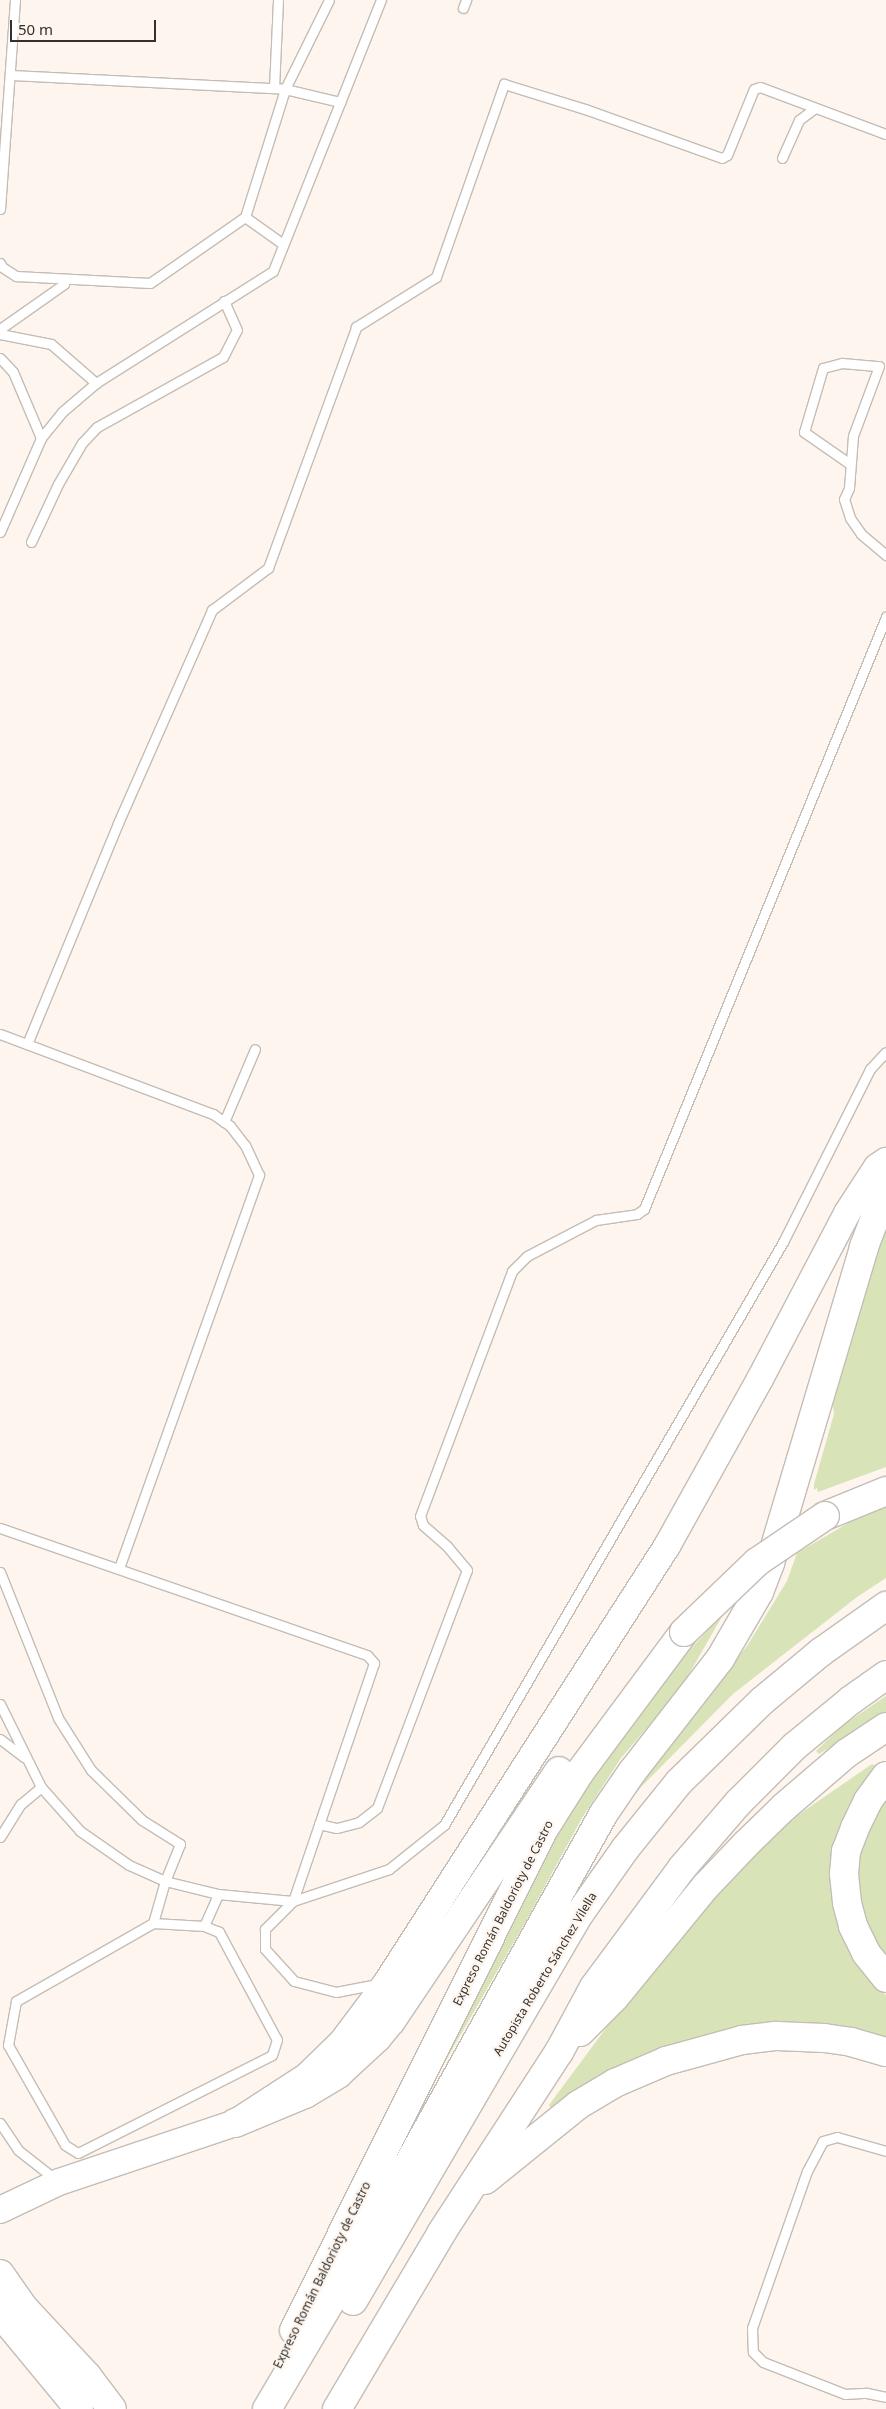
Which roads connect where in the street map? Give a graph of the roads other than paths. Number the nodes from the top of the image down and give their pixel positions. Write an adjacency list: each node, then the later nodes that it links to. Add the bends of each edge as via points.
1 (14, 0): 5 (lane)
2 (278, 0): 6 (lane)
3 (329, 0): 7 (lane)
4 (381, 0): 8 (lane)
5 (11, 75): 6 (lane); 12 (lane)
6 (274, 88): 7 (lane)
7 (286, 89): 8 (lane); 13 (lane)
8 (340, 102): 14 (lane)
9 (815, 108): 10 (lane); 11 (lane, via 799,120); 29 (lane, via 760,87 754,89 727,155 722,158 504,84 436,277 356,327 268,568 212,610)
10 (886, 134)
11 (782, 158)
12 (0, 209)
13 (245, 217): 14 (lane); 16 (lane, via 150,283)
14 (283, 244): 17 (lane, via 272,271)
15 (0, 263): 16 (lane, via 16,276)
16 (65, 279): 18 (lane, via 64,284)
17 (224, 301): 21 (lane); 25 (lane, via 237,330 223,357 97,426 82,443 63,476)
18 (0, 330)
19 (0, 334): 21 (lane, via 51,344)
20 (0, 358): 22 (lane, via 13,372)
21 (96, 383): 22 (lane, via 62,412)
22 (41, 438): 24 (lane)
23 (850, 464): 23 (lane, via 804,432 823,368 842,363 880,366 853,436); 26 (lane, via 849,488 844,499 850,518 861,534)
24 (0, 532)
25 (31, 542)
26 (886, 555)
27 (886, 617): 48 (lane, via 644,1209 637,1214 596,1220 527,1256 512,1271 420,1516 423,1526 447,1546 467,1570 376,1808 352,1824 337,1828)
28 (0, 1034): 29 (lane)
29 (26, 1044): 32 (lane, via 213,1114)
30 (255, 1049): 32 (lane)
31 (886, 1052): 52 (lane, via 870,1069 783,1242 444,1825 389,1869)
32 (224, 1122): 37 (lane, via 245,1145 259,1176)
33 (886, 1161): 56 (main road, via 877,1167 847,1213 667,1546)
34 (886, 1189): 71 (highway, via 864,1247 759,1592 720,1659 604,1813 352,2265)
35 (886, 1491): 42 (highway, Expreso Román Baldorioty de Castro, bridge, via 825,1516 757,1562 684,1632)
36 (0, 1528): 37 (lane)
37 (119, 1569): 48 (lane, via 367,1654 374,1663)
38 (0, 1572): 50 (lane, via 58,1718 91,1770 142,1820 180,1844)
39 (886, 1606): 72 (highway, Autopista Roberto Sánchez Vilella, via 821,1652 762,1701 679,1782 624,1849 580,1913)
40 (886, 1675): 57 (highway, via 795,1746 738,1803 682,1868 594,1987)
41 (0, 1704): 45 (lane)
42 (624, 1711): 60 (highway, via 568,1759 391,2020 370,2045 338,2074 305,2094); 70 (highway, Expreso Román Baldorioty de Castro, via 580,1772 540,1838)
43 (886, 1727): 57 (highway, via 847,1753 747,1843 706,1886 615,1997)
44 (0, 1739): 45 (lane)
45 (27, 1758): 47 (lane)
46 (886, 1776): 55 (highway, via 854,1828 846,1851 844,1874 853,1926 866,1953)
47 (41, 1787): 49 (lane, via 21,1804); 50 (lane, via 80,1831 129,1865)
48 (319, 1824): 52 (lane)
49 (0, 1837)
50 (165, 1881): 51 (lane); 53 (lane)
51 (218, 1894): 52 (lane); 54 (lane)
52 (293, 1901): 56 (lane, via 265,1929 265,1949 294,1981 336,1992)
53 (153, 1923): 54 (lane); 54 (lane, via 16,2002 8,2045 65,2145 78,2153 272,2055 277,2040 219,1932)
54 (204, 1926)
55 (886, 1978)
56 (388, 1982): 60 (main road, via 342,2042 307,2076)
57 (559, 2052): 63 (highway)
58 (886, 2052): 63 (highway, via 851,2042 777,2036 742,2040 666,2061 615,2083 578,2105)
59 (0, 2123): 62 (lane, via 18,2150)
60 (235, 2123): 62 (main road)
61 (886, 2151): 67 (lane, via 836,2137 823,2141 808,2171 752,2328 753,2352 763,2362 845,2394 867,2393)
62 (59, 2182): 64 (main road)
63 (464, 2197): 73 (highway)
64 (0, 2210)
65 (0, 2274): 69 (highway, via 22,2306 87,2376)
66 (0, 2313): 68 (highway)
67 (886, 2397)
68 (79, 2409)
69 (112, 2409)
70 (256, 2409)
71 (267, 2409)
72 (287, 2409)
73 (337, 2409)

